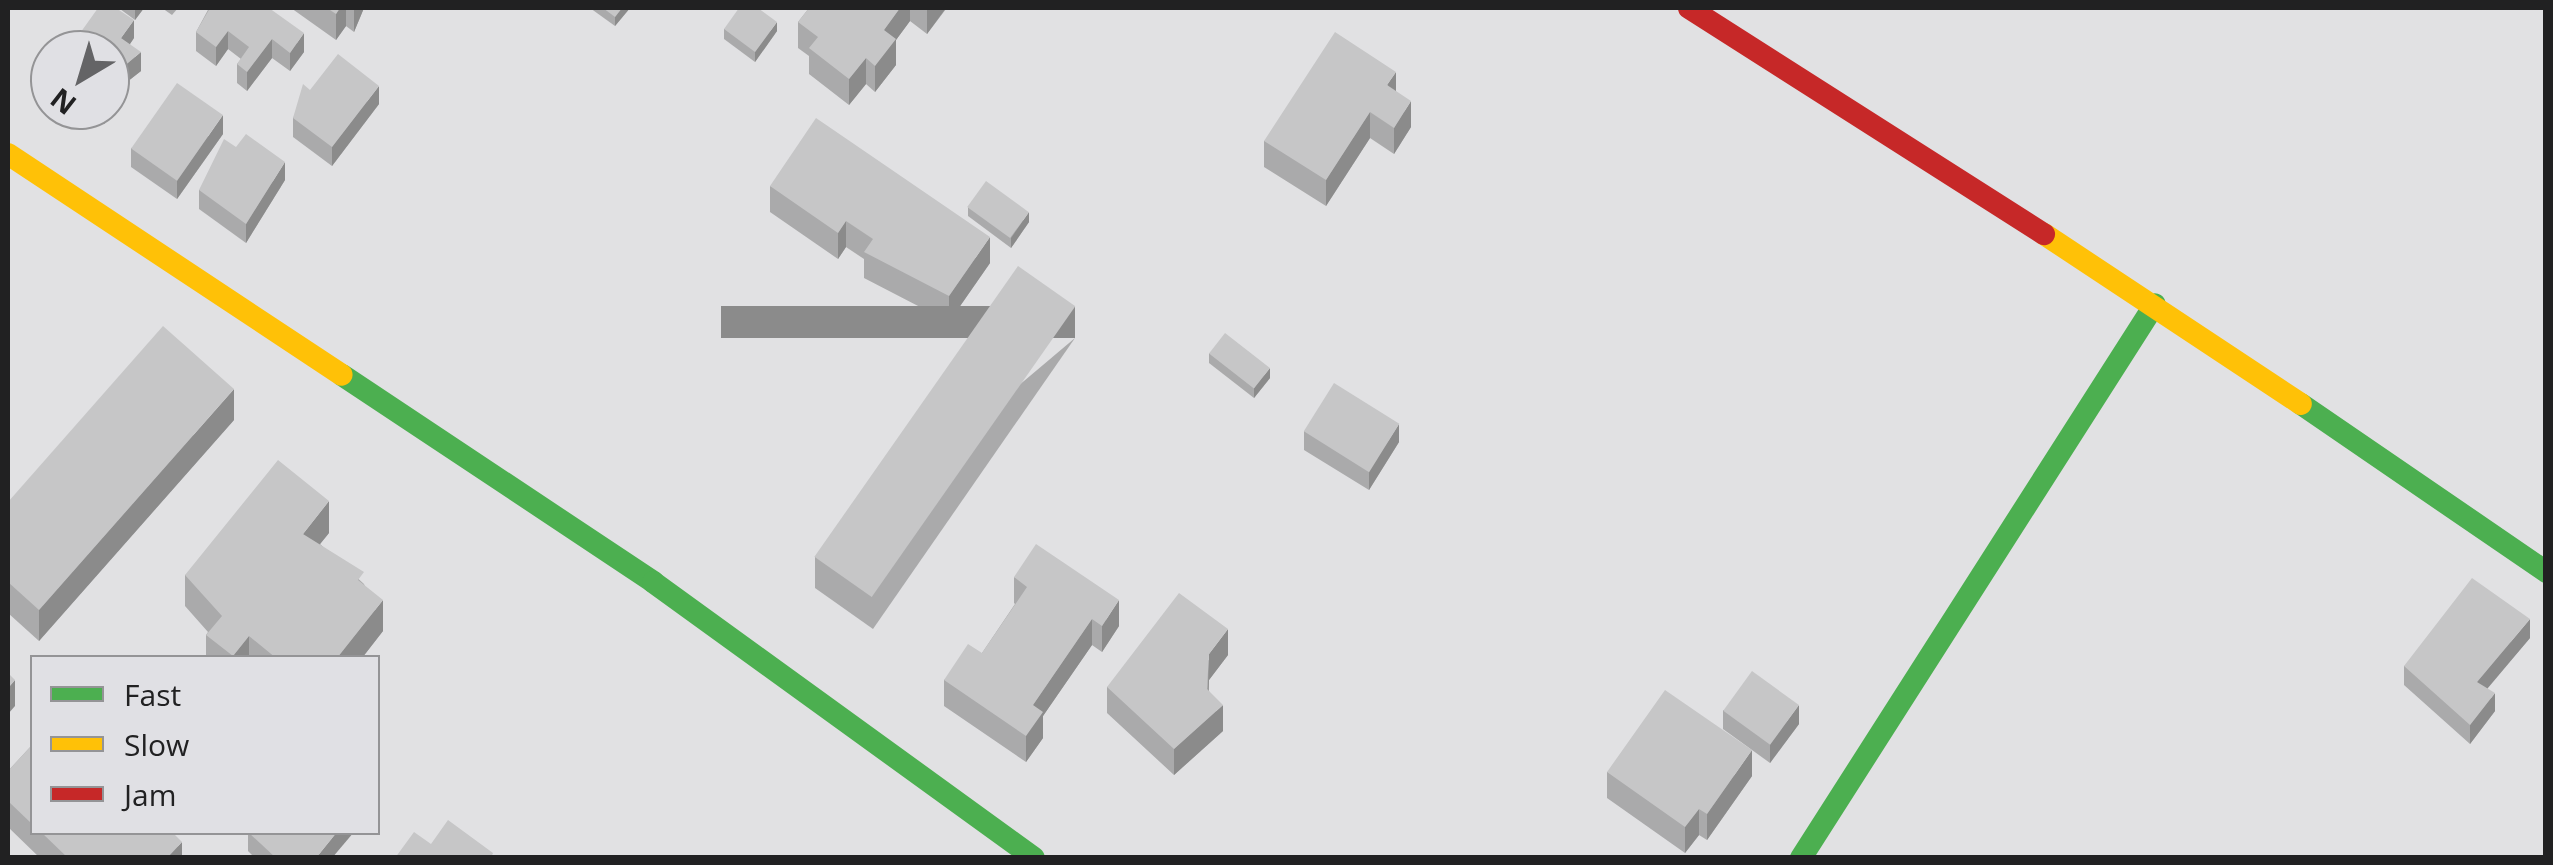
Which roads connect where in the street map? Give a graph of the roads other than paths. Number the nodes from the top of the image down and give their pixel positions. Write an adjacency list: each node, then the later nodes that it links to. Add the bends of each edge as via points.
1 (1689, 8): 3 (street)
2 (8, 154): 5 (street, via 653,582)
3 (2155, 304): 4 (street); 6 (street)
4 (2546, 572)
5 (1034, 858)
6 (1801, 858)

